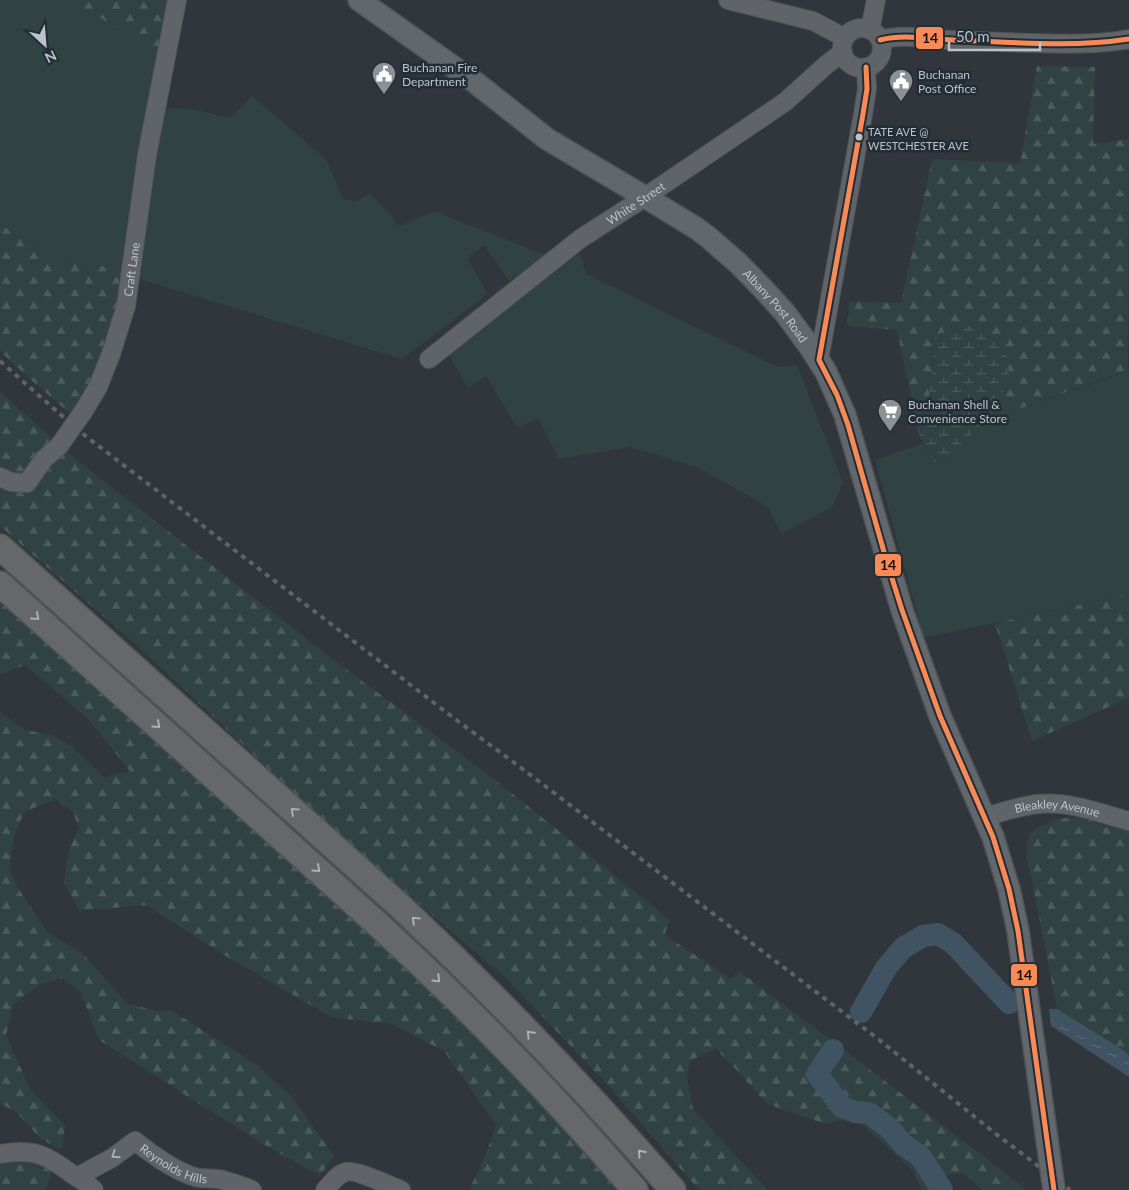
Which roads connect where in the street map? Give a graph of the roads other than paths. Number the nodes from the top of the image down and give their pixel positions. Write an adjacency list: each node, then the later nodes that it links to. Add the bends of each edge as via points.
1 (177, 0): 12 (street, Craft Lane, bridge, via 147,155 126,306 111,354 98,387 83,412 27,483)
2 (359, 0): 9 (main road, Albany Post Road, via 547,139)
3 (728, 0): 7 (street, via 813,21)
4 (876, 0): 5 (street)
5 (875, 35): 6 (street, via 1081,45); 7 (street, via 862,28 854,30); 8 (street, via 882,48 880,56)
6 (1129, 39)
7 (844, 45): 8 (street, via 846,59 852,65); 9 (street, White Street, via 785,102)
8 (866, 67): 11 (street, via 863,114)
9 (645, 197): 10 (street, White Street, via 580,239); 11 (main road, Albany Post Road, via 696,228 739,264 784,313)
10 (429, 359)
11 (819, 360): 15 (main road, Albany Post Road, via 846,420 902,610 940,716)
12 (0, 477)
13 (0, 547): 24 (highway, one-way to 13, via 549,1053 452,956)
14 (0, 584): 23 (highway, one-way to 23, via 433,975 529,1072)
15 (985, 817): 16 (street, Bleakley Avenue, via 1026,806 1061,804); 25 (main road, Albany Post Road, via 1009,889 1018,931)
16 (1129, 822)
17 (0, 1154): 18 (street, via 15,1152 45,1156)
18 (77, 1177): 19 (street); 20 (street, Reynolds Hills, one-way to 18, via 218,1179 196,1177 135,1141)
19 (94, 1190)
20 (252, 1190)
21 (325, 1190): 22 (street, via 346,1171)
22 (401, 1190)
23 (635, 1190)
24 (673, 1190)
25 (1054, 1190)

